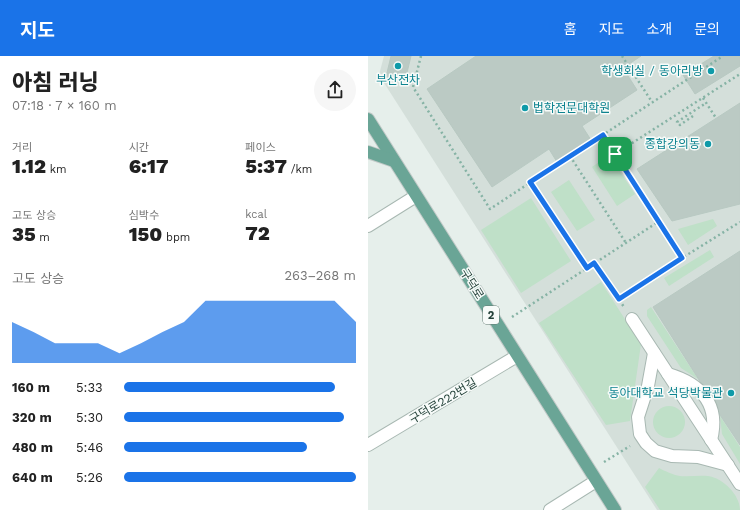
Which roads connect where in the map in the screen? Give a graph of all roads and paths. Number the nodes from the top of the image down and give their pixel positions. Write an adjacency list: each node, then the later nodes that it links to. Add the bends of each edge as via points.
1 (421, 56): 16 (path, via 413,87 490,209)
2 (622, 56): 6 (path)
3 (723, 56): 6 (path)
4 (740, 74): 5 (path)
5 (703, 98): 7 (path); 13 (path)
6 (652, 102): 11 (path)
7 (706, 103): 8 (path, via 677,122 680,125); 9 (path)
8 (693, 116)
9 (716, 118)
10 (368, 119): 15 (main road, 구덕로 / 2)
11 (603, 135): 13 (path); 14 (path)
12 (368, 152): 15 (main road)
13 (615, 154): 18 (path)
14 (570, 156): 16 (path); 21 (path)
15 (394, 161): 17 (main road, 구덕로 / 2)
16 (530, 182): 24 (path)
17 (416, 196): 20 (street); 27 (main road, 구덕로 / 2)
18 (658, 222): 21 (path); 22 (path)
19 (740, 222): 22 (path)
20 (368, 226)
21 (626, 243): 23 (path)
22 (682, 258): 25 (path)
23 (594, 263): 24 (path); 25 (path)
24 (587, 268): 27 (path)
25 (619, 299): 26 (path)
26 (632, 319): 28 (street)
27 (498, 326): 29 (main road, 구덕로 / 2)
28 (654, 353): 30 (street); 31 (street, via 648,386 638,417 638,426)
29 (517, 356): 33 (street, 구덕로222번길); 35 (main road, 구덕로 / 2)
30 (668, 374): 32 (street); 32 (street, via 690,382 706,400 715,417)
31 (643, 438): 34 (street, via 656,451 680,457 698,457); 35 (path)
32 (711, 440): 34 (street)
33 (368, 446)
34 (728, 465): 36 (street)
35 (593, 476): 37 (street); 38 (main road, 구덕로 / 2)
36 (740, 484)
37 (550, 510)
38 (615, 510)

